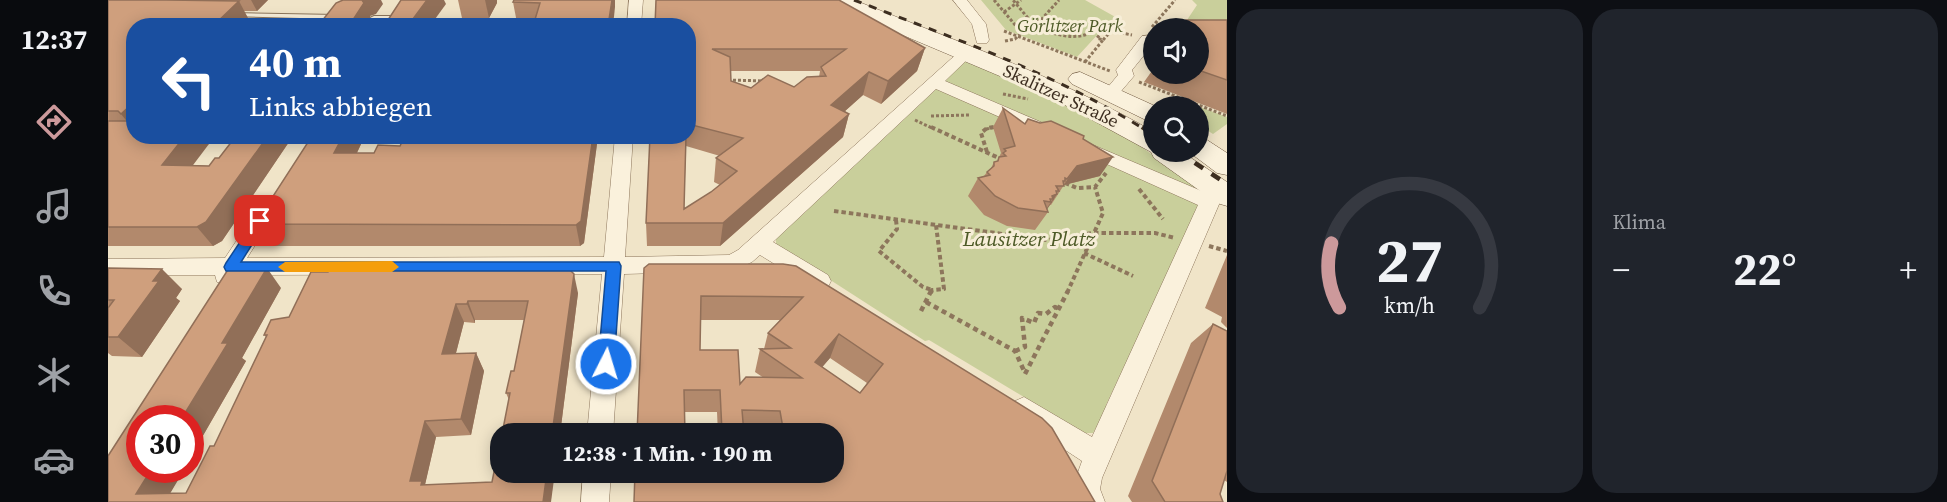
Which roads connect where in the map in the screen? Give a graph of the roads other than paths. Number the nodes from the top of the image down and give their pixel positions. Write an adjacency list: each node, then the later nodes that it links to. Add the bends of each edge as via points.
1 (636, 0): 10 (street)
2 (836, 0): 12 (main road, Skalitzer Straße)
3 (881, 0): 12 (main road, Skalitzer Straße)
4 (960, 0): 12 (street, via 979,24)
5 (398, 4): 9 (street)
6 (224, 15): 7 (lane)
7 (282, 16): 8 (lane)
8 (346, 17)
9 (385, 18)
10 (635, 18)
11 (1143, 39): 14 (street, via 1124,70 1126,76)
12 (974, 46): 13 (street); 14 (main road, Skalitzer Straße); 16 (main road, Skalitzer Straße)
13 (934, 82): 19 (street); 21 (street)
14 (1112, 93): 15 (main road, Skalitzer Straße)
15 (1143, 110)
16 (1143, 138)
17 (623, 144): 22 (street)
18 (1190, 162): 19 (main road)
19 (1218, 173): 29 (street, via 1194,242)
20 (280, 190): 24 (street)
21 (759, 243): 22 (street, via 732,263); 26 (street)
22 (614, 266): 24 (street); 28 (street)
23 (108, 267): 24 (street)
24 (231, 267): 25 (street)
25 (215, 291)
26 (837, 292)
27 (1004, 396): 29 (street)
28 (601, 423)
29 (1098, 456): 32 (street, via 1086,489)
30 (596, 483): 31 (street)
31 (595, 502)
32 (1091, 502)

